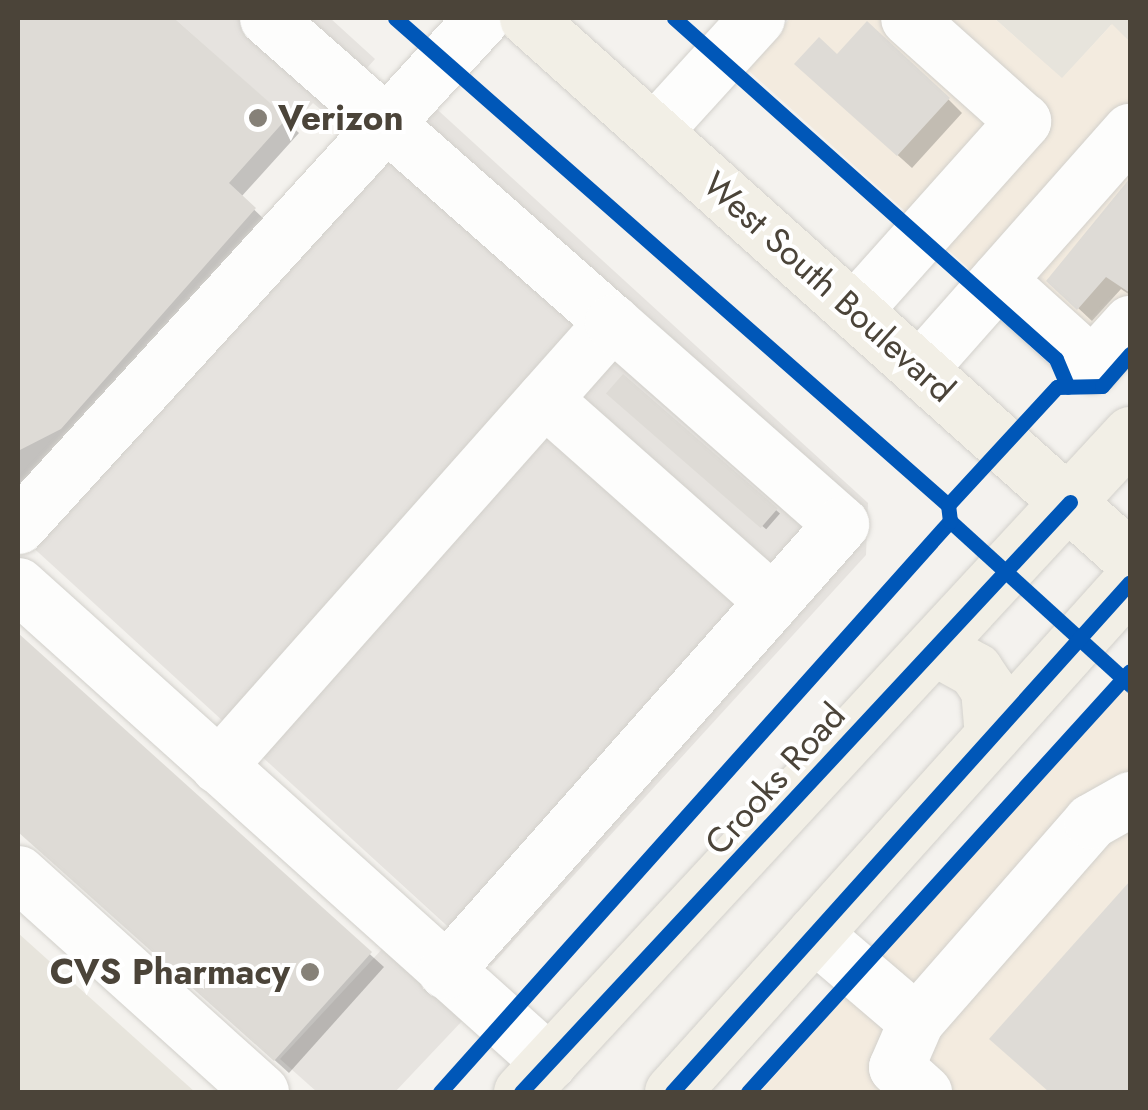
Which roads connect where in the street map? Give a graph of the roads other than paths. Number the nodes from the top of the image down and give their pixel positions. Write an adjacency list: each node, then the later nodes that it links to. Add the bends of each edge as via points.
1 (268, 18): 6 (street)
2 (482, 18): 6 (street)
3 (527, 18): 7 (main road, West South Boulevard)
4 (757, 18): 7 (street)
5 (908, 18): 10 (street, via 1024,120)
6 (385, 121): 11 (street); 17 (street)
7 (654, 130): 10 (main road, West South Boulevard)
8 (1130, 131): 9 (street)
9 (998, 280): 12 (street, via 1092,364); 13 (street)
10 (854, 310): 13 (main road, West South Boulevard)
11 (612, 322): 14 (street); 21 (street, via 840,524)
12 (1130, 322)
13 (920, 368): 16 (main road, West South Boulevard)
14 (544, 400): 21 (street); 24 (street)
15 (1130, 434): 16 (main road, Crooks Road)
16 (1070, 502): 18 (main road, West South Boulevard); 22 (main road, Crooks Road)
17 (18, 526)
18 (1130, 558)
19 (1130, 582): 23 (main road)
20 (18, 585): 24 (street)
21 (772, 601): 28 (street)
22 (936, 648): 23 (main road, via 975,670 988,689); 30 (main road, Crooks Road)
23 (992, 736): 27 (main road)
24 (218, 766): 28 (street)
25 (1130, 799): 29 (street, via 1092,821)
26 (18, 874): 31 (street)
27 (814, 934): 29 (street); 32 (main road)
28 (445, 971): 30 (street)
29 (916, 1021): 33 (street, via 896,1067)
30 (535, 1077)
31 (261, 1092)
32 (672, 1092)
33 (924, 1092)

